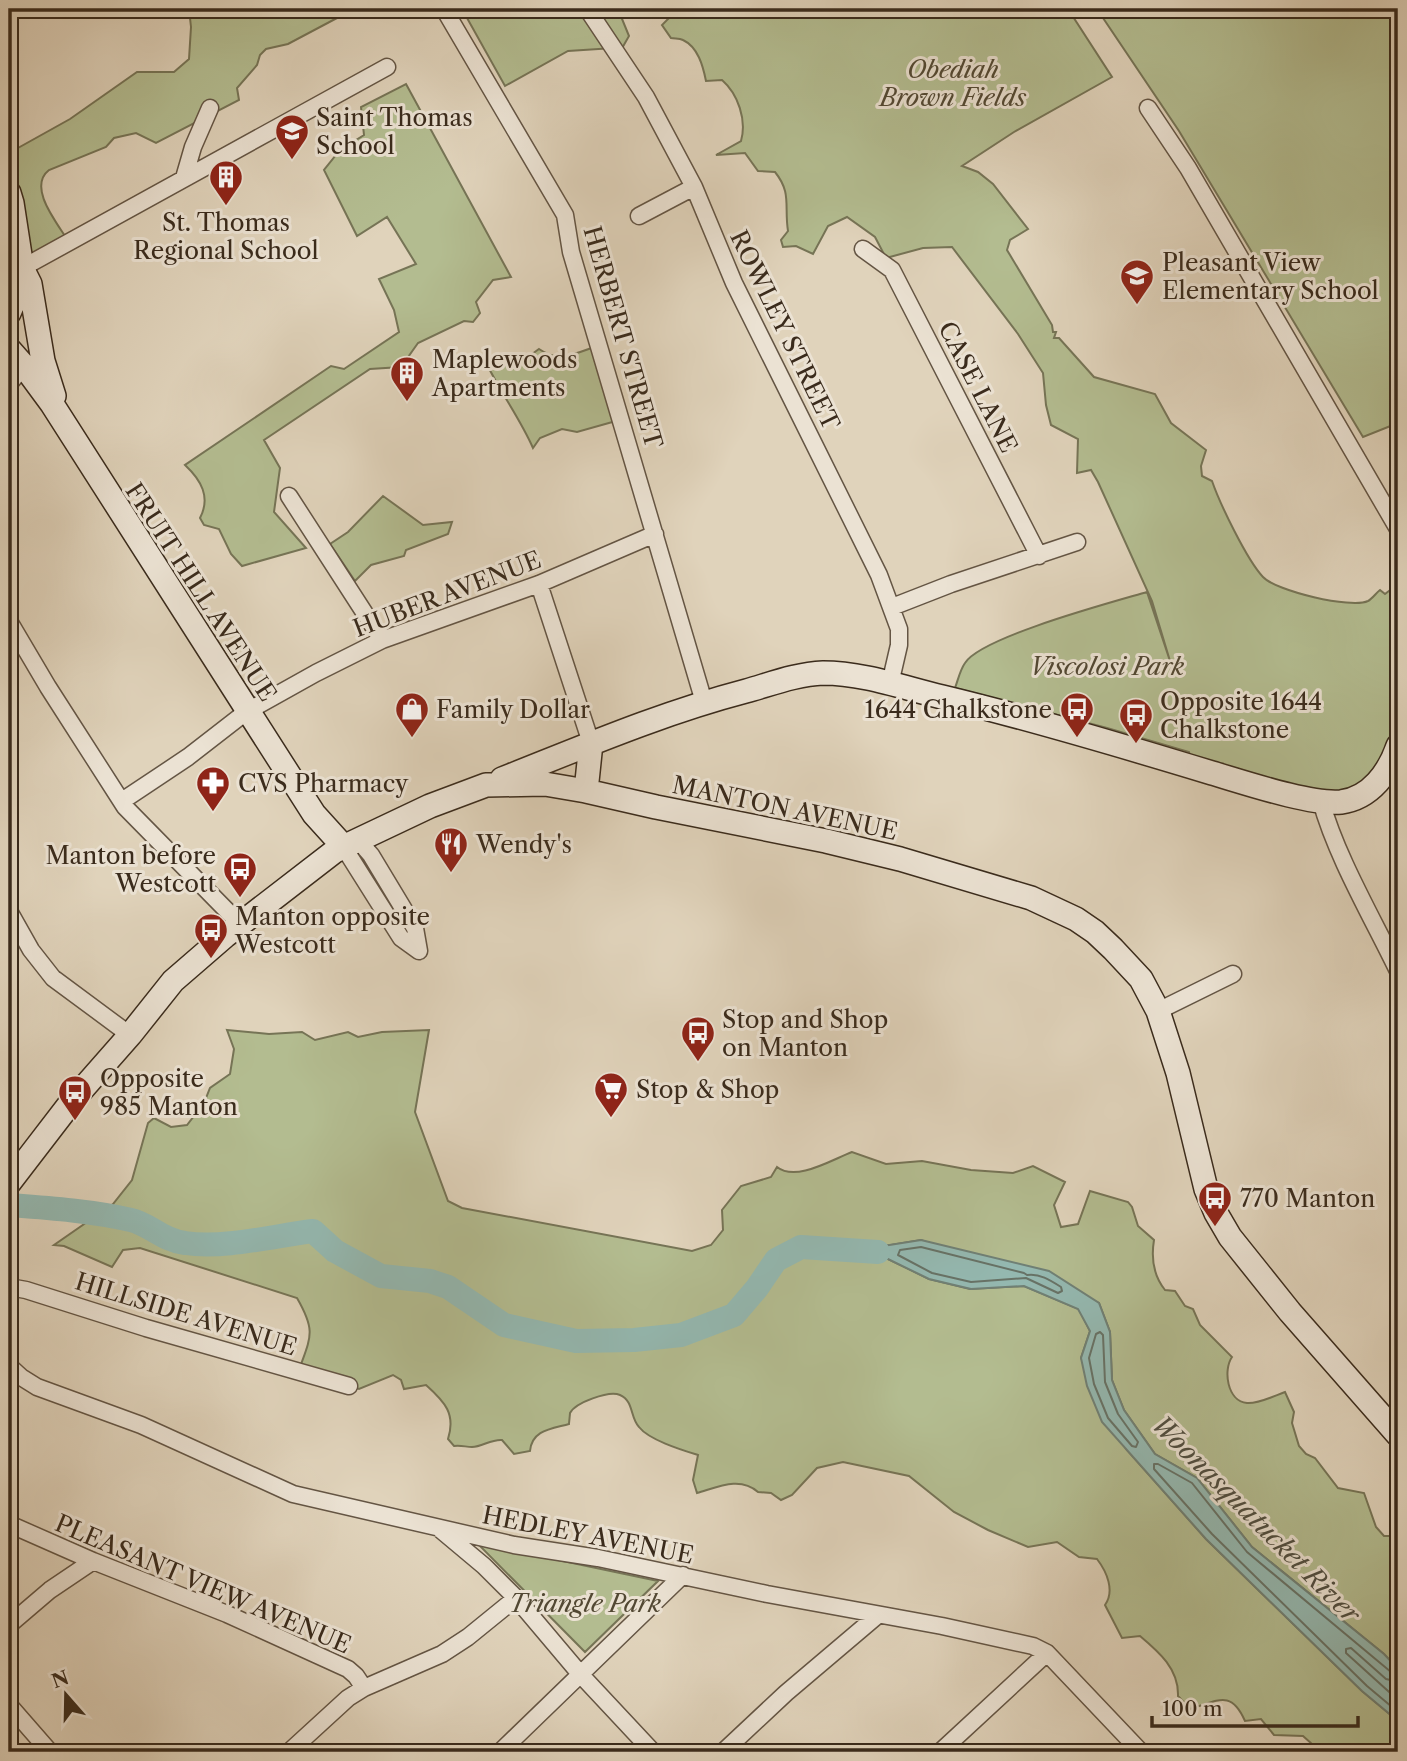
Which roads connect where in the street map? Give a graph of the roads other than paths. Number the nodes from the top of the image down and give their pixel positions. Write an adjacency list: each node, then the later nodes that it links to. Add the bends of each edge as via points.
1 (444, 9): 18 (street, HERBERT STREET, via 565,215 571,252)
2 (588, 10): 7 (street, ROWLEY STREET, via 646,97)
3 (387, 67): 6 (street)
4 (210, 108): 6 (street)
5 (1148, 108): 17 (street, via 1188,168)
6 (184, 178): 11 (street)
7 (694, 187): 9 (street); 22 (street, ROWLEY STREET, via 734,283)
8 (9, 193): 11 (main road, FRUIT HILL AVENUE)
9 (639, 216)
10 (863, 249): 20 (street, CASE LANE, via 892,270)
11 (22, 268): 12 (main road, FRUIT HILL AVENUE); 15 (main road, FRUIT HILL AVENUE, via 30,284 44,361)
12 (9, 313)
13 (17, 358): 14 (street); 15 (main road, FRUIT HILL AVENUE)
14 (9, 384)
15 (63, 423): 27 (main road, FRUIT HILL AVENUE)
16 (289, 496): 24 (street)
17 (1398, 529)
18 (655, 534): 21 (street, HUBER AVENUE); 26 (street, HERBERT STREET)
19 (1077, 542): 20 (street)
20 (1039, 556): 22 (street)
21 (539, 584): 24 (street, HUBER AVENUE); 28 (street)
22 (892, 607): 25 (street, ROWLEY STREET, via 899,637)
23 (9, 621): 32 (street)
24 (382, 640): 27 (street, HUBER AVENUE)
25 (890, 684): 26 (main road, via 820,673); 33 (main road, via 1018,715)
26 (704, 702): 28 (main road)
27 (247, 712): 32 (street, HUBER AVENUE); 34 (main road, FRUIT HILL AVENUE, via 297,788 326,809)
28 (591, 744): 30 (main road); 31 (main road)
29 (1398, 746): 33 (main road, via 1374,786 1349,800)
30 (486, 785): 31 (main road, MANTON AVENUE, via 545,784); 34 (main road, MANTON AVENUE)
31 (586, 791): 39 (main road, MANTON AVENUE, via 847,846 1031,898 1076,919 1113,948 1141,979)
32 (121, 801): 36 (street)
33 (1321, 801): 37 (street)
34 (350, 843): 34 (street, via 401,938 419,951 415,928 371,855); 36 (main road, MANTON AVENUE)
35 (9, 911): 40 (street, via 53,978)
36 (240, 924): 40 (main road, MANTON AVENUE, via 173,981)
37 (1398, 971)
38 (1233, 974): 39 (street)
39 (1158, 1011): 45 (main road, MANTON AVENUE, via 1216,1213 1290,1312)
40 (130, 1035): 41 (main road, MANTON AVENUE)
41 (9, 1183)
42 (9, 1287): 44 (street, HILLSIDE AVENUE)
43 (9, 1366): 47 (street, HEDLEY AVENUE, via 37,1387 141,1425 293,1494)
44 (349, 1386)
45 (1398, 1435)
46 (9, 1524): 48 (street, PLEASANT VIEW AVENUE)
47 (439, 1528): 49 (street, HEDLEY AVENUE); 50 (street)
48 (93, 1561): 52 (street); 55 (street, PLEASANT VIEW AVENUE, via 348,1669)
49 (683, 1575): 51 (street, HEDLEY AVENUE); 54 (street)
50 (516, 1598): 54 (street); 55 (street, PLEASANT VIEW AVENUE, via 442,1654)
51 (878, 1615): 53 (street, HEDLEY AVENUE, via 1005,1639); 61 (street)
52 (9, 1625)
53 (1047, 1653): 62 (street); 63 (street, HEDLEY AVENUE)
54 (581, 1675): 59 (street); 60 (street)
55 (363, 1688): 58 (street)
56 (9, 1705): 57 (street)
57 (50, 1752)
58 (289, 1752)
59 (500, 1752)
60 (653, 1752)
61 (723, 1752)
62 (940, 1752)
63 (1141, 1752)

